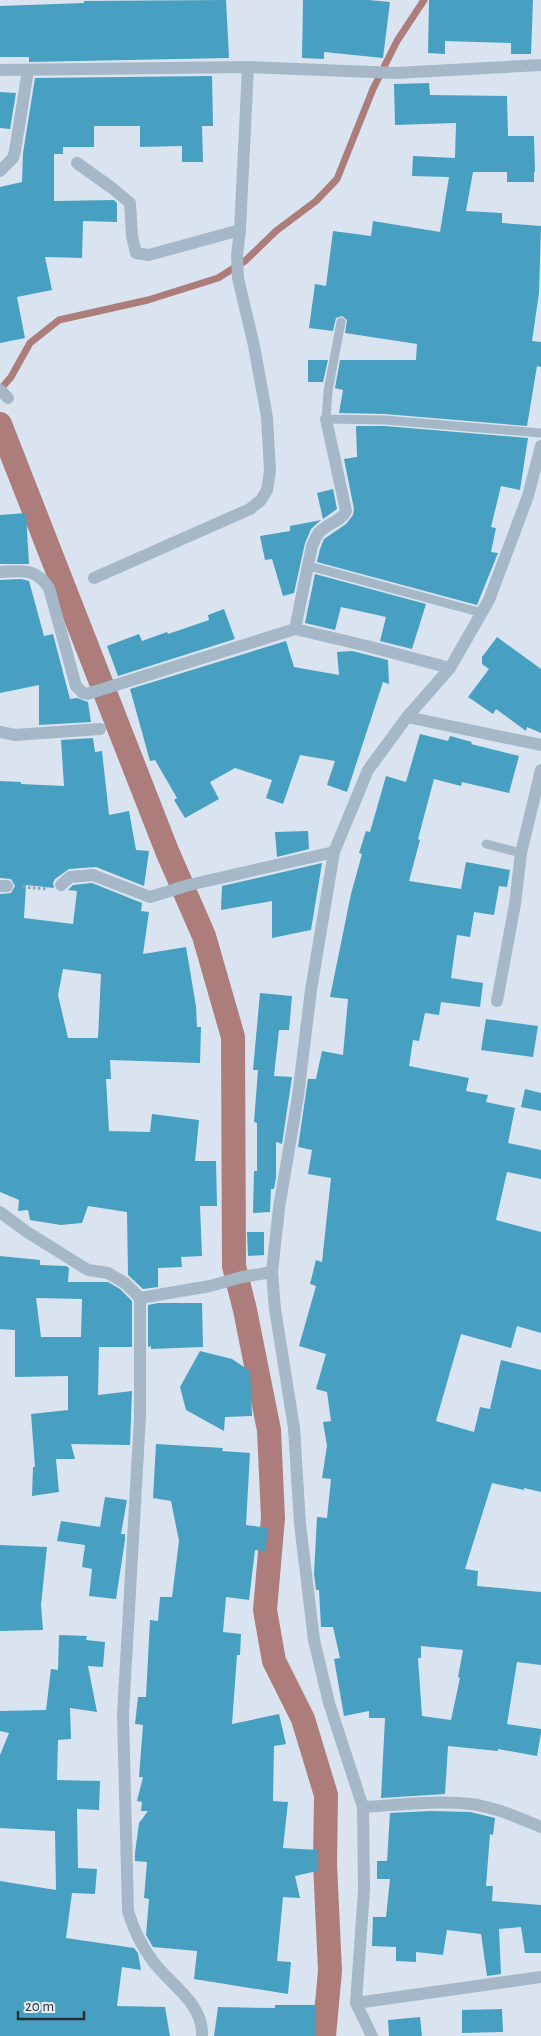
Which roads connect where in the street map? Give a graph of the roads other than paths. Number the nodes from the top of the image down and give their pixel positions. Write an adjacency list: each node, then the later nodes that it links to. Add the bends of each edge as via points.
1 (541, 65): 2 (street, via 396,73)
2 (248, 67): 4 (street); 7 (street)
3 (0, 70): 4 (street)
4 (28, 70): 6 (street, via 15,151 13,158)
5 (77, 163): 7 (street, via 130,203 136,253 149,255)
6 (0, 171)
7 (240, 230): 16 (street, via 238,278 267,417 270,471 267,490 250,509)
8 (341, 322): 11 (lane)
9 (0, 390): 10 (street, via 8,398)
10 (0, 399)
11 (326, 419): 12 (lane, via 385,420); 14 (street, via 346,511 344,516 317,535)
12 (541, 433)
13 (541, 446): 17 (street, via 528,496)
14 (309, 566): 17 (lane); 18 (street)
15 (0, 572): 18 (street, via 30,571 43,579 49,588 76,686 87,694)
16 (94, 578)
17 (482, 613): 19 (street)
18 (295, 629): 19 (street)
19 (450, 668): 20 (street)
20 (407, 717): 23 (street); 26 (street, via 368,770)
21 (100, 729): 22 (street, via 15,735)
22 (0, 732)
23 (541, 745)
24 (541, 770): 27 (street)
25 (486, 844): 27 (lane)
26 (334, 852): 28 (street, via 189,885 150,898 93,875 70,877); 31 (street, via 310,990)
27 (521, 853): 29 (street)
28 (61, 884)
29 (497, 1001)
30 (0, 1212): 32 (street, via 88,1270 108,1272)
31 (272, 1272): 32 (street); 33 (street, via 274,1309 294,1428 300,1524 314,1640 329,1703)
32 (140, 1298): 37 (street, via 140,1417 123,1714 128,1911 133,1929 152,1961 197,2012)
33 (363, 1808): 34 (street, via 472,1804); 36 (street, via 364,1890)
34 (541, 1827)
35 (541, 1977): 36 (street)
36 (356, 2003): 38 (street)
37 (202, 2036)
38 (372, 2036)

